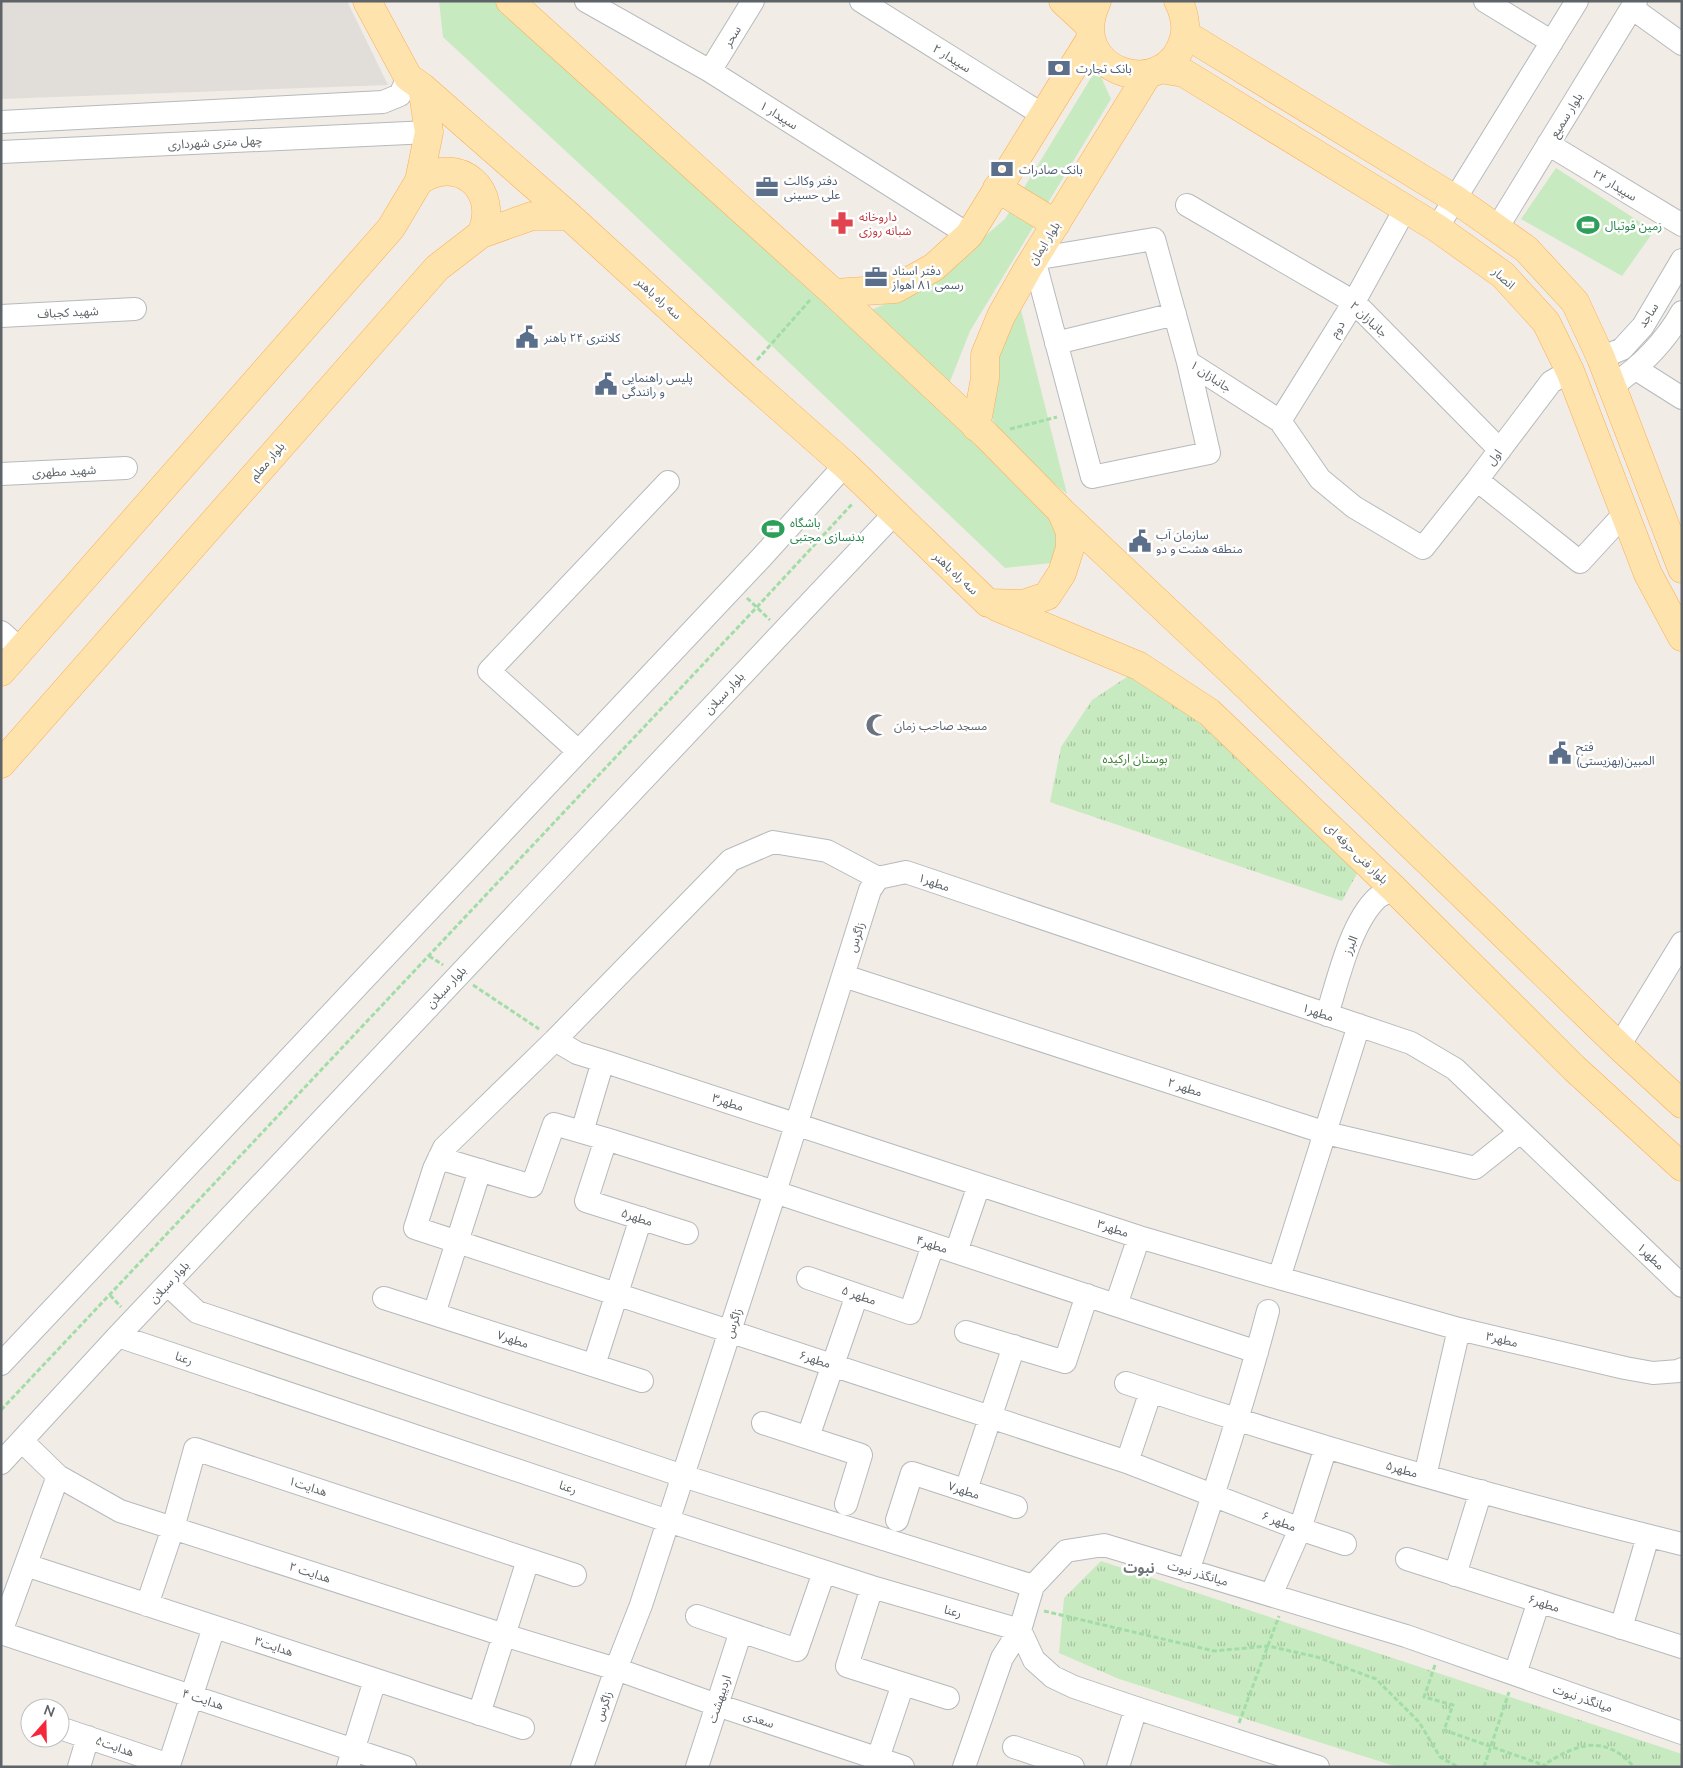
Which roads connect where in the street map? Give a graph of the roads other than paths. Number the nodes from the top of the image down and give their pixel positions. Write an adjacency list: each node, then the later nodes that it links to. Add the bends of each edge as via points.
1 (367, 1): 16 (main road, سه راه باهنر)
2 (510, 1): 36 (main road, سه راه باهنر)
3 (586, 1): 14 (street, سپیدار ۱)
4 (754, 1): 14 (street, سحر)
5 (861, 1): 17 (street, سپیدار ۲)
6 (1063, 1): 11 (main road)
7 (1484, 1): 12 (street)
8 (1577, 1): 12 (street)
9 (1634, 5): 13 (street); 20 (street, بلوار سمیع)
10 (1185, 13): 15 (main road, بلوار ایمان, via 1178,52 1170,62); 24 (main road)
11 (1092, 21): 15 (main road, انصار, via 1095,49 1102,60 1112,68 1130,74); 17 (main road)
12 (1552, 42): 24 (street)
13 (1682, 44)
14 (710, 71): 33 (street, سپیدار ۱)
15 (1154, 71): 26 (main road, انصار, via 1184,73); 28 (main road, بلوار ایمان)
16 (415, 82): 18 (street, via 400,95 383,102); 19 (main road); 27 (main road, سه راه باهنر)
17 (1043, 114): 23 (main road)
18 (1, 122)
19 (430, 132): 21 (street, چهل متری شهرداری); 22 (main road)
20 (1548, 144): 29 (street, سپیدار ۲۴); 31 (street, بلوار سمیع)
21 (1, 152)
22 (419, 181): 32 (main road, via 434,173 452,171 475,182 487,207); 66 (main road, via 391,228)
23 (997, 188): 28 (main road); 33 (main road)
24 (1455, 199): 30 (street); 31 (main road)
25 (1186, 205): 37 (street, جانبازان ۲)
26 (1405, 209): 30 (main road, انصار); 37 (street, دوم)
27 (569, 216): 32 (main road, بلوار معلم, via 532,216); 53 (main road, سه راه باهنر)
28 (1056, 224): 34 (main road, بلوار ایمان)
29 (1682, 225)
30 (1438, 228): 46 (main road, انصار, via 1503,275 1546,322)
31 (1497, 228): 43 (main road, via 1526,249 1575,302)
32 (481, 234): 69 (main road, بلوار معلم, via 437,268)
33 (969, 235): 36 (main road, via 934,267 894,290)
34 (1034, 259): 40 (street, جانبازان ۱, via 1154,239); 42 (street); 51 (main road, بلوار ایمان, via 1001,316 985,355)
35 (1682, 260): 43 (street, ساجد, via 1643,326 1622,349)
36 (829, 288): 51 (main road, سه راه باهنر)
37 (1354, 302): 50 (street, دوم); 52 (street, جانبازان ۲)
38 (135, 309): 41 (street, شهید کجباف)
39 (1682, 312): 45 (street, ساجد, via 1674,326)
40 (1175, 314): 42 (street); 44 (street, جانبازان ۱)
41 (1, 316)
42 (1056, 343): 44 (street, via 1092,477 1209,454)
43 (1601, 358): 46 (main road); 47 (main road)
44 (1188, 362): 50 (street, جانبازان ۱)
45 (1636, 369): 47 (street, ساجد); 48 (street)
46 (1570, 371): 49 (main road, انصار); 52 (street, اول, via 1551,382)
47 (1612, 386): 49 (main road); 62 (main road)
48 (1682, 398)
49 (1582, 403): 59 (main road, انصار)
50 (1280, 421): 61 (street, جانبازان ۱, via 1320,479 1354,507)
51 (981, 431): 58 (main road, سه راه باهنر)
52 (1500, 450): 56 (street, اول)
53 (845, 465): 60 (main road, سه راه باهنر); 68 (street, via 754,551 734,585)
54 (126, 468): 55 (street, شهید مطهری)
55 (1, 474)
56 (1477, 480): 59 (street, via 1580,562); 61 (street, اول)
57 (668, 482): 68 (street, via 489,671)
58 (1061, 511): 63 (main road, سه راه باهنر, via 1070,532 1070,548 1062,573 1047,596 1023,604); 77 (main road)
59 (1625, 513): 65 (main road, انصار, via 1648,574)
60 (894, 514): 63 (main road, سه راه باهنر); 98 (street, بلوار سبلان)
61 (1422, 548)
62 (1682, 569)
63 (988, 603): 71 (main road, بلوار فنی حرفه ای, via 1140,666 1209,712)
64 (1, 632): 66 (street)
65 (1682, 637)
66 (21, 650): 67 (main road)
67 (1, 672)
68 (578, 751): 113 (street)
69 (1, 764)
70 (878, 878): 73 (street, زاگرس, via 870,890); 74 (street, مطهر۱, via 906,872); 76 (street, via 827,851 773,842 730,860)
71 (1394, 889): 74 (street, البرز, via 1378,897 1364,913 1348,948); 86 (main road, بلوار فنی حرفه ای, via 1574,1068)
72 (1682, 942): 77 (street)
73 (844, 976): 80 (street, زاگرس); 83 (street, مطهر ۲)
74 (1327, 1015): 75 (street, مطهر۱)
75 (1359, 1025): 82 (street, مطهر۱, via 1411,1043 1455,1069); 83 (street)
76 (555, 1040): 78 (street, مطهر۳, via 577,1053); 85 (street, via 444,1148)
77 (1619, 1046): 79 (main road)
78 (603, 1061): 80 (street, مطهر۳); 81 (street)
79 (1682, 1104)
80 (796, 1125): 88 (street, مطهر۳); 89 (street, زاگرس)
81 (582, 1132): 84 (street, مطهر۴); 87 (street, مطهر۴, via 554,1124 532,1186)
82 (1520, 1132): 83 (street, مطهر ۲, via 1475,1168); 99 (street, مطهر۱)
83 (1326, 1133): 97 (street)
84 (606, 1138): 89 (street, مطهر۴); 90 (street, مطهر۵, via 586,1201)
85 (439, 1158): 87 (street); 93 (street, مطهر۶, via 415,1228)
86 (1682, 1167)
87 (480, 1170): 93 (street)
88 (979, 1185): 92 (street, مطهر۳); 95 (street)
89 (775, 1192): 94 (street, مطهر۴); 108 (street, زاگرس)
90 (641, 1218): 91 (street, مطهر۵); 100 (street)
91 (688, 1233)
92 (1139, 1237): 97 (street, مطهر۳); 104 (street)
93 (456, 1242): 100 (street, مطهر۶); 106 (street)
94 (933, 1244): 95 (street, مطهر۴); 101 (street, مطهر ۵, via 910,1313)
95 (956, 1252): 102 (street, مطهر۴)
96 (808, 1278): 101 (street, مطهر ۵)
97 (1279, 1278): 107 (street, مطهر۳)
98 (167, 1284): 110 (street, بلوار سبلان); 129 (street, via 197,1312)
99 (1682, 1286)
100 (617, 1294): 108 (street, مطهر۶); 115 (street)
101 (857, 1295): 114 (street)
102 (1087, 1295): 104 (street, مطهر۴); 111 (street, via 1066,1362)
103 (384, 1298): 106 (street, مطهر۷)
104 (1116, 1305): 112 (street, مطهر۴)
105 (1268, 1311): 112 (street)
106 (434, 1314): 115 (street, مطهر۷)
107 (1459, 1329): 116 (street, مطهر۳, via 1625,1368 1653,1373); 130 (street)
108 (730, 1331): 114 (street, مطهر۶); 129 (street, زاگرس)
109 (966, 1332): 111 (street)
110 (118, 1336): 124 (street, بلوار سبلان); 137 (street, رعنا)
111 (1014, 1346): 120 (street)
112 (1257, 1352): 121 (street)
113 (1, 1364)
114 (833, 1365): 120 (street, مطهر۶); 123 (street)
115 (594, 1366): 117 (street, مطهر۷)
116 (1682, 1369)
117 (642, 1381)
118 (1126, 1382): 119 (street, مطهر۵)
119 (1151, 1391): 121 (street, مطهر۵); 126 (street)
120 (990, 1417): 126 (street, مطهر۶); 131 (street)
121 (1236, 1420): 125 (street, مطهر۵); 133 (street)
122 (763, 1423): 123 (street)
123 (808, 1436): 134 (street, via 861,1455)
124 (22, 1441): 127 (street, بلوار سبلان); 128 (street, هدایت ۲)
125 (1326, 1447): 130 (street, مطهر۵); 139 (street)
126 (1128, 1462): 133 (street, مطهر۶)
127 (1, 1463)
128 (58, 1476): 138 (street, هدایت ۲, via 120,1510); 145 (street)
129 (683, 1476): 137 (street, زاگرس); 150 (street)
130 (1425, 1476): 132 (street, مطهر۵)
131 (966, 1490): 135 (street, مطهر۷); 136 (street, مطهر۷, via 912,1473)
132 (1481, 1491): 140 (street, مطهر۵); 149 (street)
133 (1214, 1495): 139 (street, مطهر ۶); 146 (street)
134 (846, 1504)
135 (1016, 1507)
136 (897, 1520)
137 (668, 1521): 147 (street, رعنا); 163 (street, زاگرس)
138 (173, 1528): 144 (street, هدایت۱, via 195,1449); 154 (street, هدایت۱); 161 (street, هدایت ۲)
139 (1300, 1529): 141 (street, مطهر ۶); 152 (street)
140 (1648, 1536): 142 (street, مطهر۵); 157 (street)
141 (1345, 1544)
142 (1682, 1544)
143 (1407, 1559): 149 (street, مطهر۶)
144 (528, 1560): 148 (street, هدایت۱); 161 (street)
145 (26, 1565): 154 (street, هدایت۳); 160 (street)
146 (1188, 1570): 150 (street, میانگذر نبوت, via 1104,1545 1066,1551); 152 (street, میانگذر نبوت)
147 (824, 1572): 151 (street, رعنا); 159 (street, via 797,1650)
148 (575, 1575)
149 (1455, 1575): 153 (street, مطهر۶)
150 (1033, 1586): 158 (street, میانگذر نبوت)
151 (872, 1587): 158 (street, رعنا); 166 (street, via 847,1666)
152 (1278, 1597): 164 (street, میانگذر نبوت)
153 (1539, 1601): 157 (street, مطهر۶); 164 (street)
154 (148, 1605): 156 (street, هدایت۳)
155 (696, 1616): 159 (street)
156 (214, 1627): 165 (street, هدایت۳); 167 (street)
157 (1621, 1628): 162 (street, مطهر۶)
158 (1020, 1630): 170 (street, via 1034,1660 1053,1678); 185 (street, میانگذر نبوت, via 1002,1658)
159 (741, 1631): 169 (street, اردیبهشت)
160 (1, 1632): 167 (street, هدایت ۴)
161 (504, 1635): 163 (street, هدایت ۲); 171 (street)
162 (1682, 1647)
163 (616, 1669): 169 (street, سعدی); 182 (street, زاگرس)
164 (1515, 1674): 174 (street, میانگذر نبوت)
165 (375, 1680): 171 (street, هدایت۳); 177 (street)
166 (903, 1684): 168 (street); 178 (street)
167 (193, 1696): 175 (street, هدایت۵, via 169,1765); 177 (street, هدایت ۴)
168 (948, 1698)
169 (717, 1705): 178 (street, سعدی); 183 (street, اردیبهشت)
170 (1136, 1708): 186 (street); 187 (street)
171 (479, 1714): 172 (street, هدایت۳)
172 (523, 1728)
173 (70, 1731): 175 (street, هدایت۵)
174 (1682, 1733)
175 (88, 1737): 180 (street)
176 (1014, 1747): 179 (street)
177 (351, 1758): 181 (street, هدایت ۴)
178 (876, 1762): 184 (street, سعدی)
179 (1062, 1765)
180 (79, 1767)
181 (405, 1767)
182 (582, 1767)
183 (697, 1767)
184 (903, 1767)
185 (964, 1767)
186 (1118, 1767)
187 (1318, 1767)

